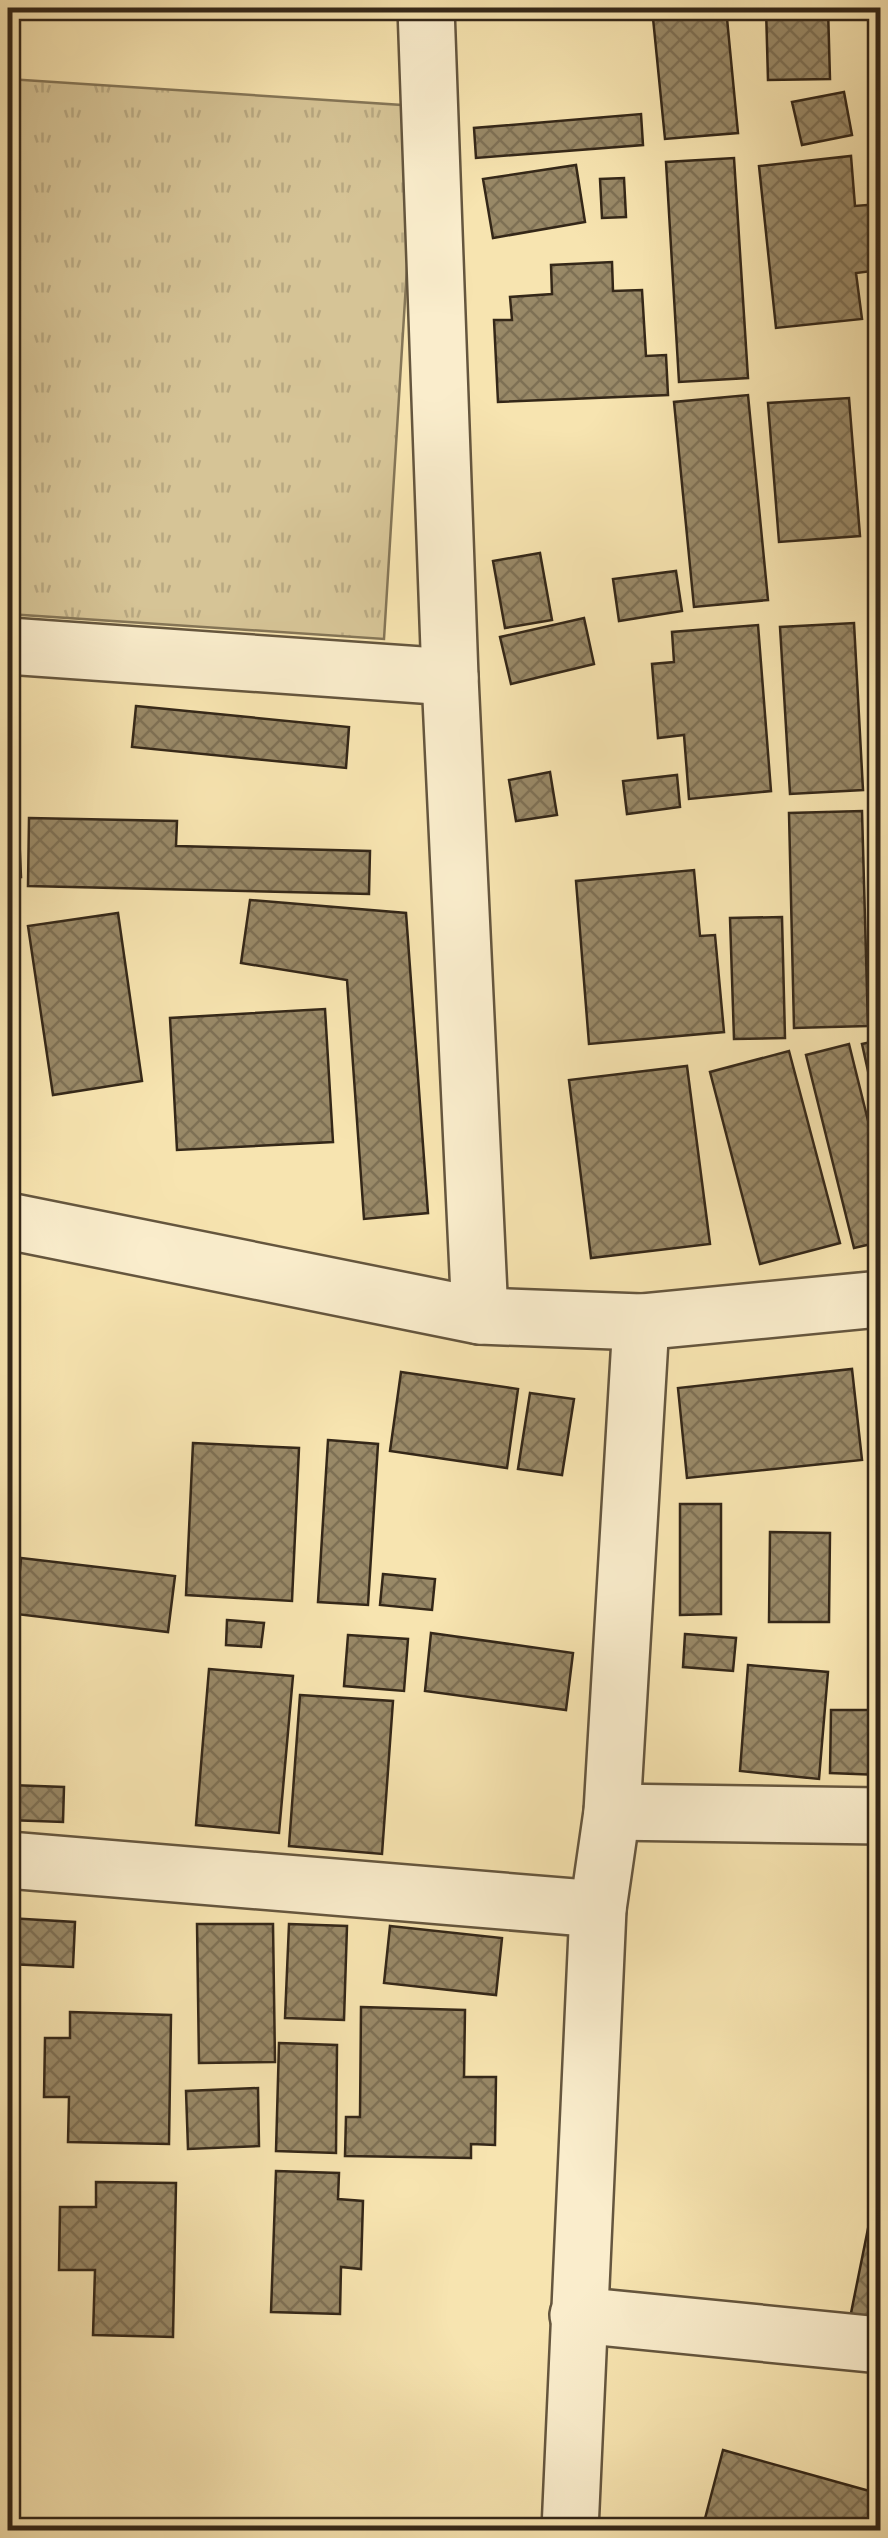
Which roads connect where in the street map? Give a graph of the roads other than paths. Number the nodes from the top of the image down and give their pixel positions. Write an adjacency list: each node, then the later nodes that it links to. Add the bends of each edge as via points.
1 (426, 8): 3 (street)
2 (8, 646): 3 (street)
3 (450, 677): 6 (street)
4 (8, 1221): 6 (street)
5 (880, 1299): 7 (street)
6 (480, 1316): 7 (street)
7 (641, 1322): 8 (street)
8 (612, 1812): 9 (street); 11 (street)
9 (880, 1816)
10 (8, 1860): 11 (street)
11 (598, 1909): 12 (street)
12 (578, 2316): 13 (street); 14 (street)
13 (880, 2345)
14 (570, 2530)

